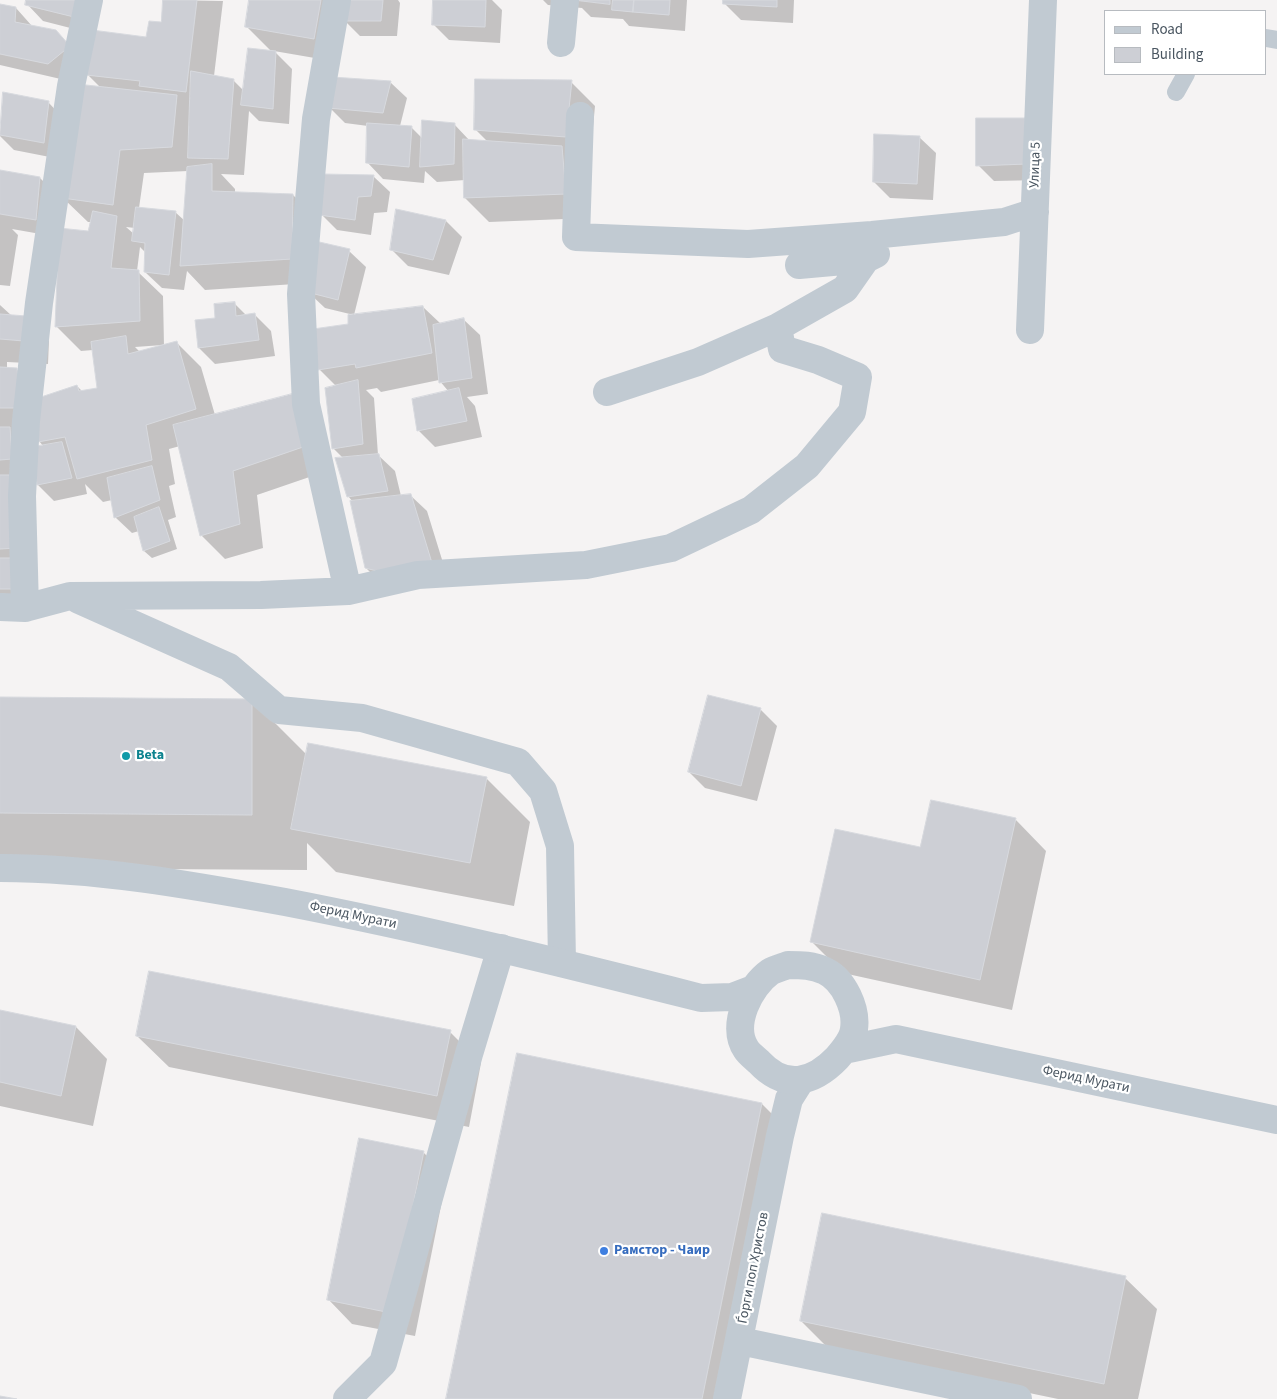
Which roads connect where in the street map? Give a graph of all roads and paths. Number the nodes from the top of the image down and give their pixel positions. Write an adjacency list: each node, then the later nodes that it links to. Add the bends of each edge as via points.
1 (89, 0): 18 (street, via 68,106 39,303 26,421)
2 (337, 0): 16 (street, via 316,119 300,294 306,404)
3 (565, 0): 5 (street)
4 (1043, 0): 9 (street, Улица 5)
5 (561, 43)
6 (1185, 75): 7 (lane)
7 (1176, 92)
8 (580, 116): 10 (street, via 576,238 748,244)
9 (1034, 212): 10 (street, via 1004,222); 14 (street, Улица 5)
10 (921, 230): 11 (street)
11 (866, 259): 12 (street); 13 (street, via 845,289)
12 (799, 265)
13 (778, 326): 15 (street, via 698,362); 16 (street, via 782,349 858,377 852,412 807,466 751,510 672,548 586,565 418,575)
14 (1030, 330)
15 (607, 392)
16 (348, 591): 17 (street)
17 (70, 596): 18 (street); 21 (street, via 229,667 279,710 362,718 518,762 543,791 560,846)
18 (13, 607)
19 (0, 868): 20 (street, Ферид Мурати, via 46,868 181,883)
20 (501, 948): 21 (street, Ферид Мурати); 33 (street, via 383,1363)
21 (562, 963): 23 (street, Ферид Мурати)
22 (753, 989): 23 (street, Ферид Мурати, via 732,997); 24 (street, via 771,972 788,965 808,965 827,972 842,987); 25 (street)
23 (701, 998): 25 (street, Ферид Мурати, via 730,1015)
24 (854, 1009): 26 (street, Ферид Мурати); 27 (street, via 854,1030)
25 (740, 1031): 28 (street, via 746,1048)
26 (896, 1039): 27 (street, Ферид Мурати); 30 (street, Ферид Мурати)
27 (844, 1050): 29 (street, via 822,1073)
28 (769, 1072): 29 (street, via 786,1079); 31 (street, Ѓорги поп Христов)
29 (801, 1080): 31 (street, Ѓорги поп Христов, via 789,1099)
30 (1277, 1120)
31 (780, 1136): 32 (street, Ѓорги поп Христов)
32 (740, 1341): 34 (street, Ѓорги поп Христов); 35 (street)
33 (347, 1399)
34 (727, 1399)
35 (1018, 1399)

